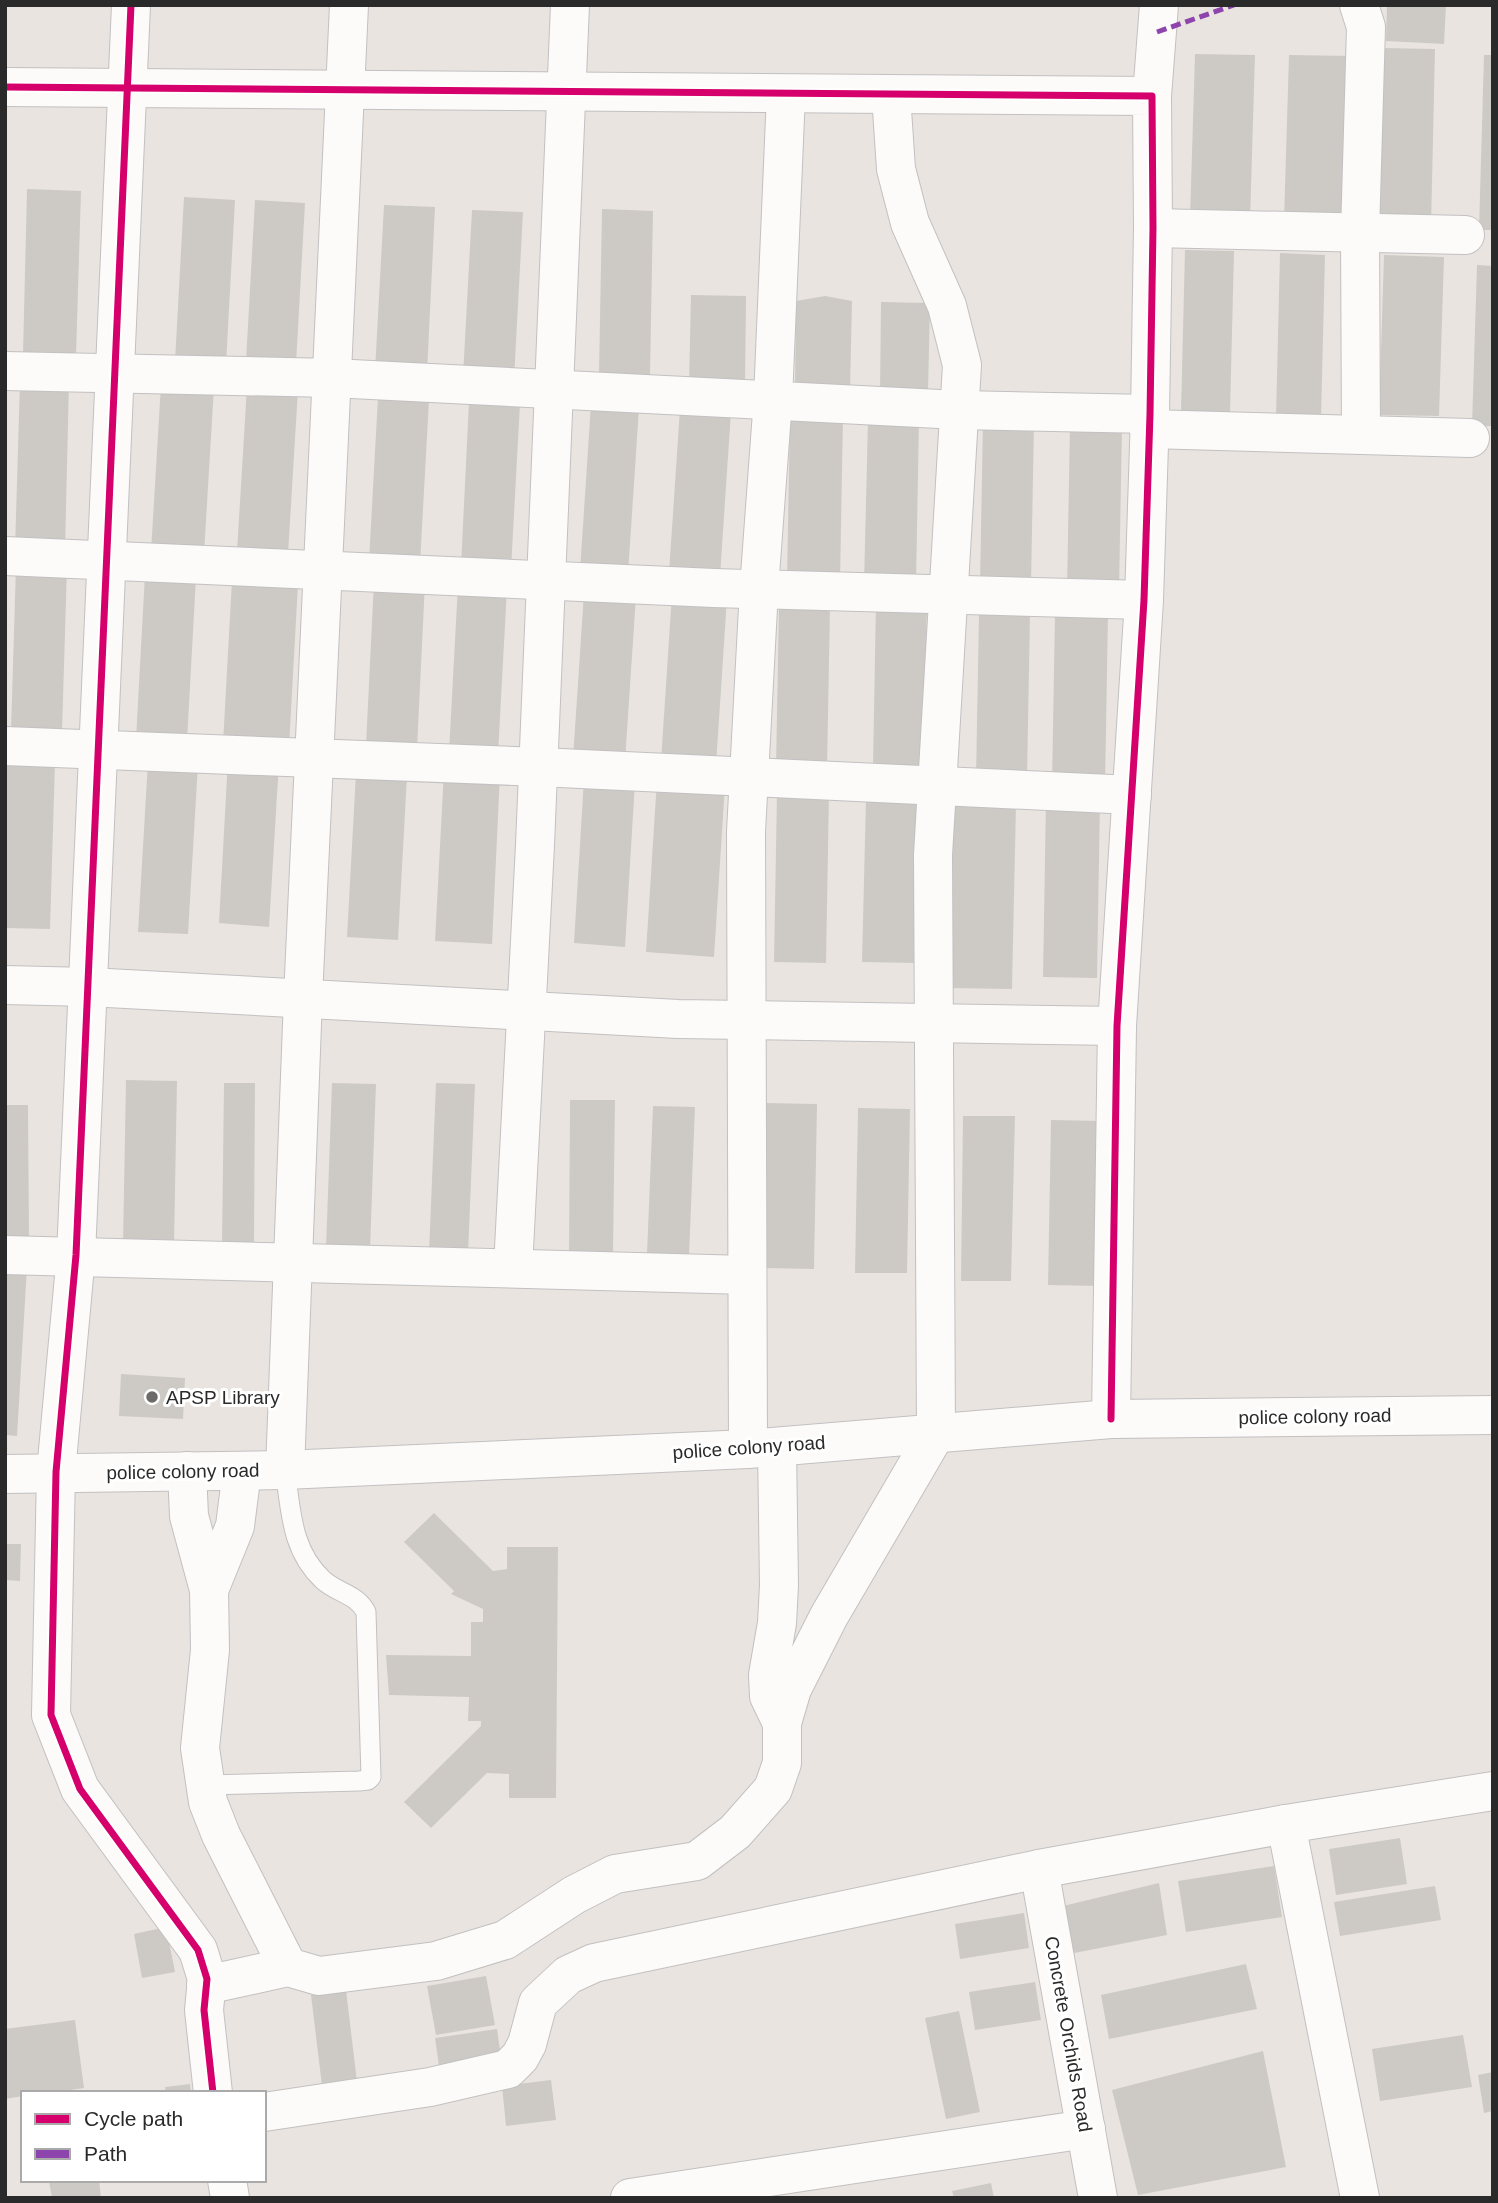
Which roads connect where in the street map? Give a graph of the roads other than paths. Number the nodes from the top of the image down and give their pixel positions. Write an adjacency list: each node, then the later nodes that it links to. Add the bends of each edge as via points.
1 (131, 5): 7 (street)
2 (349, 5): 8 (street)
3 (570, 5): 9 (street)
4 (1158, 5): 12 (street)
5 (1359, 5): 14 (street, via 1366,27)
6 (5, 87): 7 (street)
7 (127, 88): 8 (street); 17 (street)
8 (345, 90): 9 (street); 18 (street)
9 (568, 91): 10 (street); 19 (street)
10 (786, 94): 11 (street); 20 (street)
11 (891, 95): 12 (street); 21 (street, via 896,169 910,223 947,306 962,365)
12 (1152, 96): 13 (street)
13 (1153, 228): 14 (street); 22 (street)
14 (1360, 233): 15 (street); 23 (street)
15 (1465, 235)
16 (5, 371): 17 (street)
17 (116, 373): 18 (street); 26 (street)
18 (332, 378): 19 (street); 27 (street)
19 (555, 388): 20 (street); 28 (street)
20 (773, 399): 21 (street); 29 (street)
21 (959, 410): 22 (street); 30 (street)
22 (1150, 422): 23 (street); 31 (street)
23 (1361, 435): 24 (street)
24 (1470, 438)
25 (5, 555): 26 (street)
26 (108, 560): 27 (street); 33 (street)
27 (323, 570): 28 (street); 34 (street)
28 (546, 579): 29 (street); 35 (street)
29 (759, 589): 30 (street); 36 (street)
30 (948, 594): 31 (street); 37 (street)
31 (1144, 600): 38 (street)
32 (5, 746): 33 (street)
33 (100, 751): 34 (street); 40 (street)
34 (314, 759): 35 (street); 41 (street)
35 (539, 767): 36 (street); 42 (street)
36 (749, 778): 37 (street); 43 (street)
37 (937, 786): 38 (street); 44 (street)
38 (1132, 795): 45 (street)
39 (5, 985): 40 (street)
40 (89, 987): 41 (street); 47 (street)
41 (303, 998): 42 (street); 48 (street)
42 (527, 1010): 43 (street); 49 (street)
43 (746, 1020): 44 (street); 50 (street)
44 (934, 1024): 45 (street); 53 (street)
45 (1117, 1026): 52 (street)
46 (5, 1255): 47 (street)
47 (76, 1255): 48 (street); 58 (street)
48 (293, 1262): 49 (street); 55 (street)
49 (513, 1268): 50 (street)
50 (747, 1275): 54 (street)
51 (1493, 1415): 52 (street, police colony road)
52 (1111, 1419): 53 (street, police colony road)
53 (936, 1433): 54 (street, police colony road); 61 (street, via 829,1616 792,1689)
54 (762, 1448): 55 (street, police colony road); 61 (street, via 779,1585 769,1696)
55 (285, 1469): 57 (street, police colony road); 62 (lane, via 301,1553 324,1581 361,1602 366,1612 371,1777)
56 (187, 1471): 57 (street, police colony road); 58 (street, police colony road); 60 (street, via 188,1516)
57 (242, 1471): 60 (street, via 235,1526)
58 (56, 1472): 59 (street, police colony road); 67 (street, via 51,1715 80,1789 198,1950)
59 (5, 1474)
60 (209, 1590): 62 (street, via 210,1650 200,1748)
61 (782, 1723): 66 (street, via 782,1763 772,1789 734,1832 697,1861 615,1874 505,1940 436,1961 319,1976)
62 (206, 1784): 66 (street, via 221,1835)
63 (1493, 1791): 64 (street)
64 (1286, 1824): 65 (street); 74 (street)
65 (1039, 1869): 69 (street, via 594,1963 568,1975 538,2003 527,2044 508,2069 430,2087); 70 (street, Concrete Orchids Road)
66 (288, 1968): 67 (street)
67 (206, 1985): 68 (street, via 204,2010)
68 (213, 2091)
69 (266, 2112)
70 (1086, 2129): 71 (street); 73 (street, Concrete Orchids Road)
71 (722, 2192): 72 (street)
72 (630, 2198)
73 (1098, 2198)
74 (1360, 2198)

